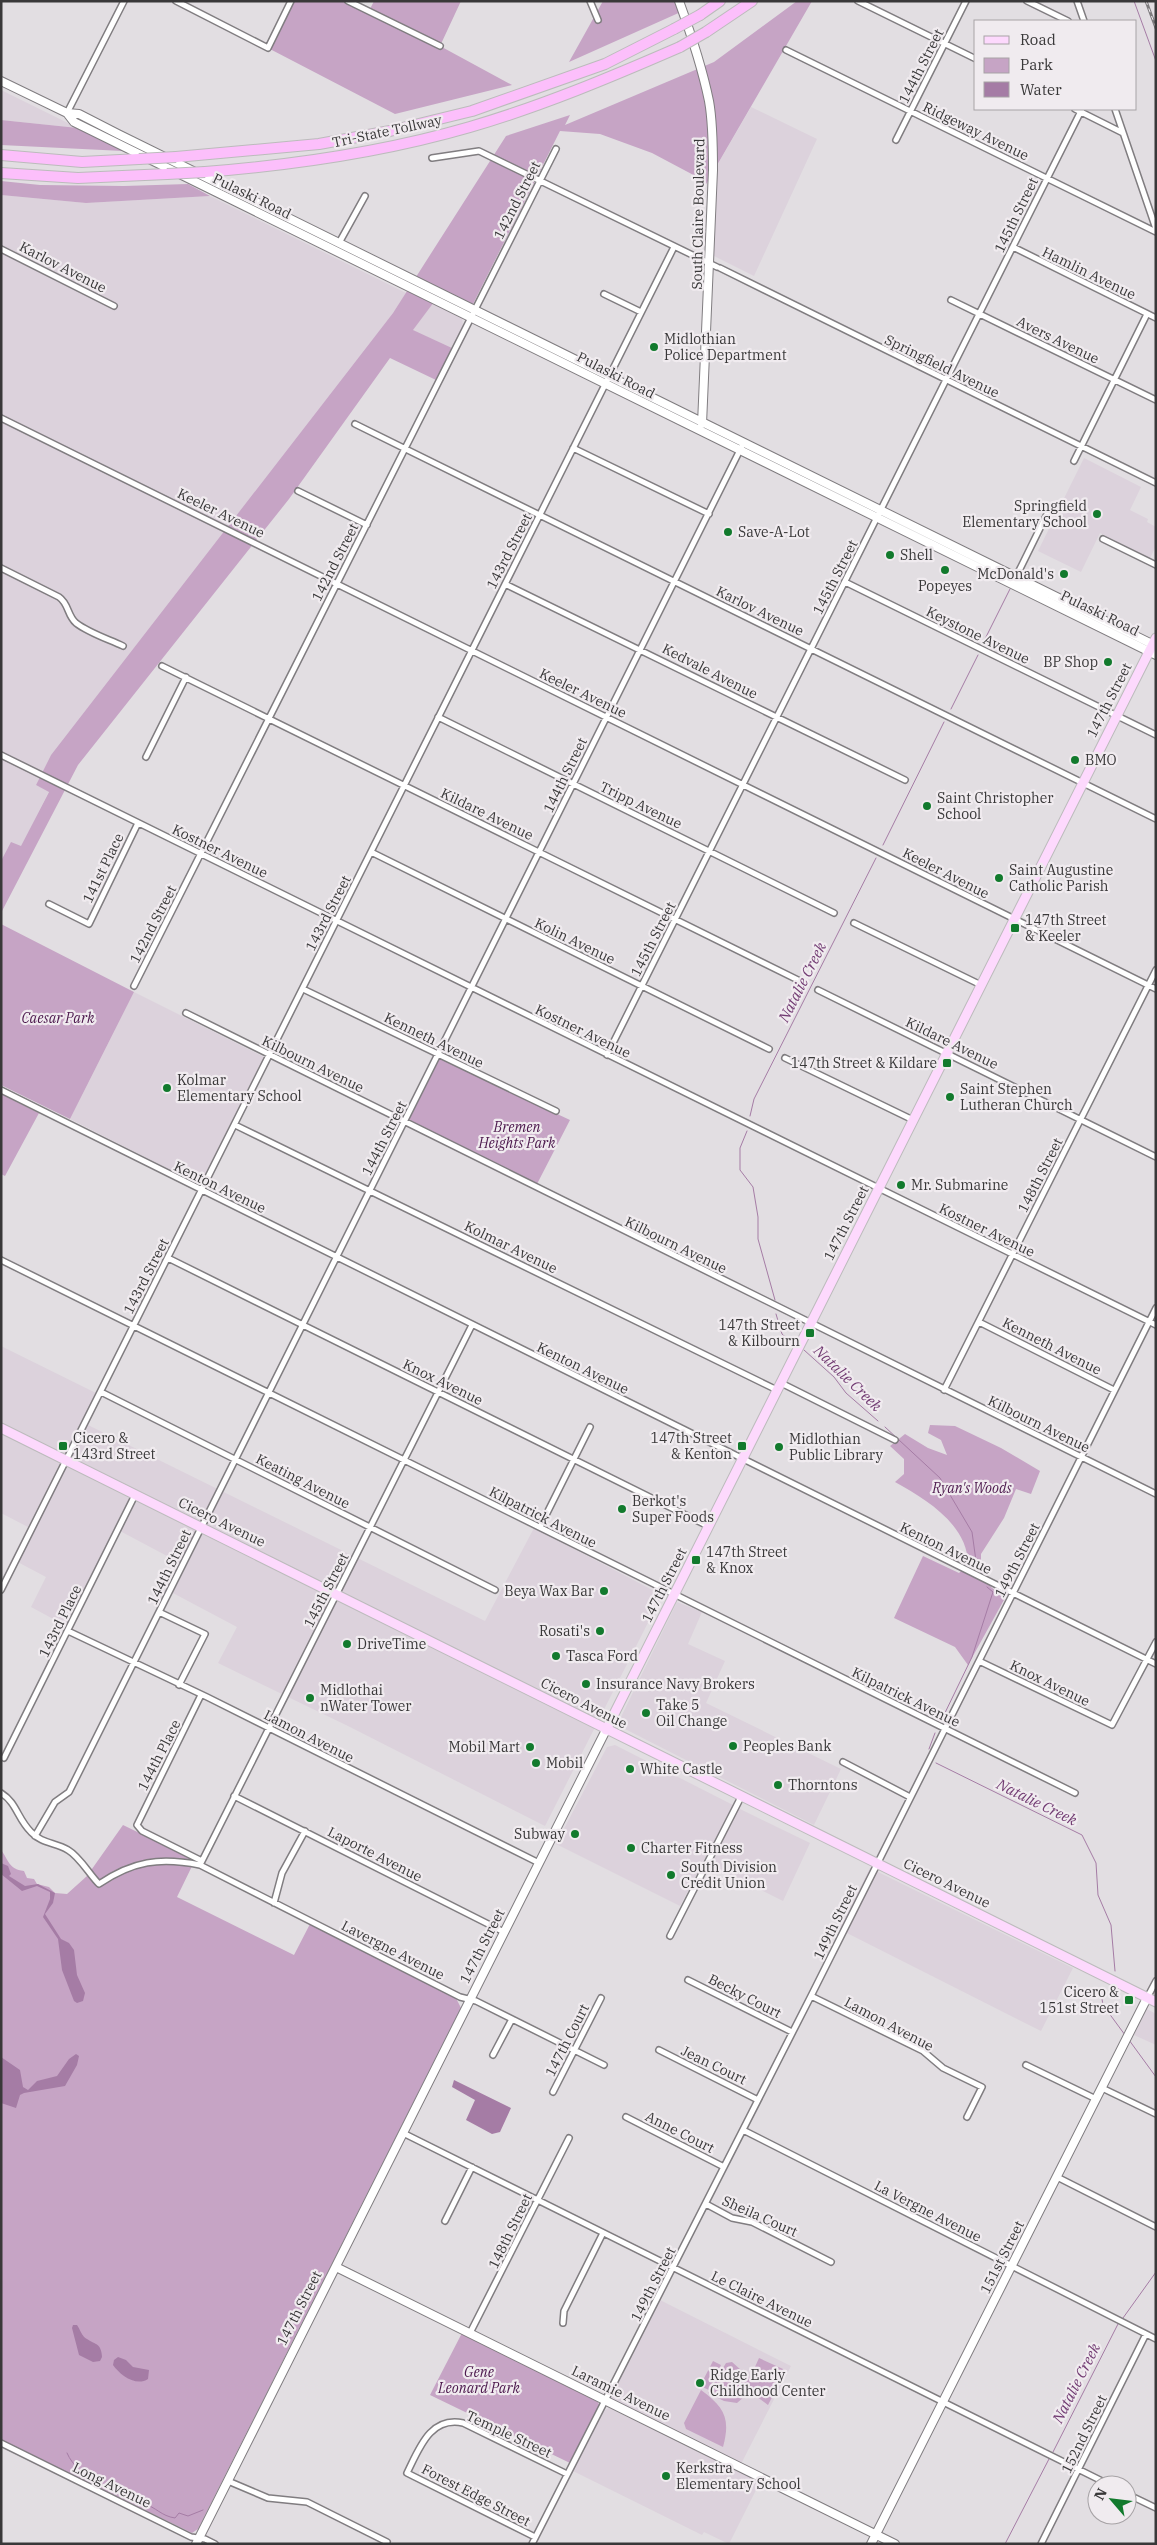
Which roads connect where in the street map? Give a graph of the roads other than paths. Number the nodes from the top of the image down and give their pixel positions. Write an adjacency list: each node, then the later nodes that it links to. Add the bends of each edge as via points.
1 (124, 1): 24 (street)
2 (176, 1): 3 (street, via 268,48)
3 (291, 1)
4 (348, 1): 17 (street)
5 (590, 1): 13 (street)
6 (679, 1): 39 (main road, South Claire Boulevard, via 696,47 710,102)
7 (720, 1): 28 (highway, Tri-State Tollway, bridge, via 700,15 605,64 472,111 390,131 319,144 176,157 82,162)
8 (752, 1): 30 (highway, Tri-State Tollway, bridge, via 680,47 604,80 470,127 387,147 316,160 205,172 78,178)
9 (858, 1): 16 (street)
10 (966, 1): 16 (street, 144th Street)
11 (1027, 1): 14 (street)
12 (1077, 1): 15 (street)
13 (598, 20)
14 (1066, 20)
15 (1084, 20)
16 (945, 43): 19 (street); 23 (street, 144th Street)
17 (440, 46)
18 (786, 50): 23 (street, Ridgeway Avenue)
19 (974, 58)
20 (1, 81): 24 (main road, Pulaski Road)
21 (1079, 110): 25 (street); 31 (street, 145th Street)
22 (1115, 110): 25 (street)
23 (911, 111): 26 (street, 144th Street); 31 (street, Ridgeway Avenue)
24 (68, 113): 35 (main road, Pulaski Road, via 79,114); 47 (main road, Pulaski Road, via 74,122)
25 (1123, 133): 34 (street)
26 (896, 140)
27 (556, 148): 32 (street, 142nd Street)
28 (1, 156)
29 (432, 158): 32 (street, Springfield Avenue, via 479,151)
30 (1, 173)
31 (1047, 178): 34 (street, Ridgeway Avenue); 37 (street, 145th Street)
32 (540, 180): 36 (street, Springfield Avenue); 43 (street, 142nd Street)
33 (365, 196): 35 (street)
34 (1156, 231)
35 (339, 243): 43 (main road, Pulaski Road)
36 (674, 247): 39 (street, Springfield Avenue); 44 (street, 143rd Street)
37 (1013, 247): 45 (street, 145th Street); 46 (street, Hamlin Avenue)
38 (1, 249): 42 (street, Karlov Avenue)
39 (716, 266): 51 (street, Springfield Avenue); 54 (main road, South Claire Boulevard)
40 (604, 294): 44 (street)
41 (951, 300): 45 (street, Avers Avenue)
42 (114, 306)
43 (474, 310): 47 (street, 142nd Street); 49 (main road, Pulaski Road)
44 (641, 312): 49 (street, 143rd Street)
45 (980, 314): 50 (street, Avers Avenue); 51 (street, 145th Street)
46 (1147, 314): 48 (street, Hamlin Avenue); 50 (street)
47 (470, 318): 49 (main road, Pulaski Road); 60 (street, 142nd Street)
48 (1156, 318)
49 (607, 380): 54 (main road, Pulaski Road); 56 (main road, Pulaski Road); 59 (street, 143rd Street)
50 (1114, 380): 52 (street, Avers Avenue); 58 (street)
51 (946, 381): 58 (street, Springfield Avenue); 65 (street, 145th Street)
52 (1156, 400)
53 (1, 418): 77 (street, Keeler Avenue)
54 (702, 421): 56 (main road, South Claire Boulevard); 57 (main road, Pulaski Road)
55 (355, 424): 60 (street, Karlov Avenue)
56 (701, 432): 61 (main road, Pulaski Road)
57 (744, 442): 61 (street, 144th Street); 65 (main road, Pulaski Road)
58 (1081, 446): 62 (street); 63 (street, Springfield Avenue)
59 (573, 448): 67 (street); 68 (street, 143rd Street)
60 (405, 449): 68 (street, Karlov Avenue); 70 (street, 142nd Street)
61 (740, 451): 67 (street, 144th Street); 69 (main road, Pulaski Road)
62 (1074, 461)
63 (1156, 483)
64 (298, 491): 70 (street)
65 (882, 510): 69 (street, 145th Street); 74 (main road, Pulaski Road)
66 (1049, 510): 74 (street)
67 (709, 514): 75 (street, 144th Street)
68 (540, 515): 75 (street, Karlov Avenue); 78 (street, 143rd Street)
69 (878, 518): 74 (main road, Pulaski Road); 76 (street, 145th Street)
70 (367, 525): 77 (street, 142nd Street)
71 (1103, 539): 72 (street)
72 (1156, 565)
73 (1, 568): 79 (street, via 66,601 76,622)
74 (1014, 580): 80 (main road, Pulaski Road)
75 (675, 582): 81 (street, 144th Street); 82 (street, Karlov Avenue)
76 (845, 582): 82 (street, 145th Street); 86 (street, Keystone Avenue)
77 (337, 583): 83 (street, Keeler Avenue); 90 (street, 142nd Street)
78 (505, 584): 81 (street, Kedvale Avenue); 83 (street, 143rd Street)
79 (123, 646)
80 (1154, 647): 86 (main road, 147th Street)
81 (641, 649): 88 (street, 144th Street); 89 (street, Kedvale Avenue)
82 (811, 649): 89 (street, 145th Street); 95 (street, Karlov Avenue)
83 (472, 650): 87 (street, 143rd Street); 88 (street, Keeler Avenue)
84 (162, 666): 85 (street, Kildare Avenue)
85 (186, 677): 90 (street, Kildare Avenue); 93 (street)
86 (1117, 715): 91 (street, Keystone Avenue); 95 (main road, 147th Street)
87 (438, 717): 97 (street, 143rd Street); 98 (street, Tripp Avenue)
88 (607, 717): 96 (street, Keeler Avenue); 98 (street, 144th Street)
89 (777, 717): 94 (street, Kedvale Avenue); 96 (street, 145th Street)
90 (269, 718): 97 (street, Kildare Avenue); 104 (street, 142nd Street)
91 (1156, 734)
92 (1, 755): 100 (street, Kostner Avenue)
93 (146, 757)
94 (905, 780)
95 (1083, 783): 99 (street, Karlov Avenue); 108 (main road, 147th Street)
96 (744, 784): 103 (street, 145th Street); 108 (street, Keeler Avenue)
97 (404, 785): 101 (street, 143rd Street); 102 (street, Kildare Avenue)
98 (574, 785): 102 (street, 144th Street); 103 (street, Tripp Avenue)
99 (1156, 819)
100 (138, 823): 104 (street, Kostner Avenue); 105 (street, 141st Place, via 89,924)
101 (371, 852): 109 (street, Kolin Avenue); 110 (street, 143rd Street)
102 (540, 852): 107 (street, Kildare Avenue); 109 (street, 144th Street)
103 (710, 852): 106 (street, Tripp Avenue); 107 (street, 145th Street)
104 (202, 854): 110 (street, Kostner Avenue); 116 (street, 142nd Street)
105 (49, 904)
106 (834, 913)
107 (676, 919): 113 (street, Kildare Avenue); 117 (street, 145th Street)
108 (1014, 919): 114 (main road, 147th Street); 115 (street, Keeler Avenue)
109 (506, 920): 117 (street, Kolin Avenue); 119 (street, 144th Street)
110 (336, 921): 118 (street, 143rd Street); 119 (street, Kostner Avenue)
111 (854, 923): 114 (street)
112 (1156, 970): 115 (street, 148th Street)
113 (802, 982)
114 (981, 985): 125 (main road, 147th Street)
115 (1148, 985): 120 (street, Keeler Avenue); 132 (street, 148th Street)
116 (134, 986)
117 (641, 987): 123 (street, Kolin Avenue); 127 (street, 145th Street)
118 (303, 988): 124 (street, Kenneth Avenue); 126 (street, 143rd Street)
119 (472, 988): 124 (street, 144th Street); 127 (street, Kostner Avenue)
120 (1156, 989)
121 (818, 990): 125 (street, Kildare Avenue)
122 (186, 1013): 126 (street, Kilbourn Avenue)
123 (769, 1049)
124 (439, 1054): 130 (street, Kenneth Avenue); 133 (street, 144th Street)
125 (946, 1054): 131 (main road, 147th Street); 132 (street, Kildare Avenue)
126 (270, 1055): 133 (street, Kilbourn Avenue); 134 (street, 143rd Street)
127 (607, 1055): 136 (street, Kostner Avenue)
128 (785, 1058): 131 (street)
129 (1, 1090): 137 (street, Kenton Avenue)
130 (556, 1111)
131 (913, 1120): 136 (main road, 147th Street)
132 (1081, 1120): 135 (street, Kildare Avenue); 139 (street, 148th Street)
133 (405, 1122): 138 (street, 144th Street); 146 (street, Kilbourn Avenue)
134 (235, 1125): 137 (street, 143rd Street); 138 (street, Kolmar Avenue)
135 (1156, 1157)
136 (878, 1189): 139 (street, Kostner Avenue); 146 (main road, 147th Street)
137 (202, 1191): 140 (street, Kenton Avenue); 141 (street, 143rd Street)
138 (370, 1191): 140 (street, 144th Street); 151 (street, Kolmar Avenue)
139 (1012, 1255): 144 (street, 148th Street); 145 (street, Kostner Avenue)
140 (337, 1257): 147 (street, 144th Street); 148 (street, Kenton Avenue)
141 (168, 1258): 147 (street, Knox Avenue); 150 (street, 143rd Street)
142 (1, 1260): 150 (street, Kilpatrick Avenue)
143 (1156, 1308): 145 (street, 149th Street)
144 (979, 1322): 152 (street, 148th Street); 153 (street, Kenneth Avenue)
145 (1149, 1322): 149 (street, Kostner Avenue); 153 (street, 149th Street)
146 (810, 1324): 151 (main road, 147th Street); 152 (street, Kilbourn Avenue)
147 (303, 1325): 155 (street, Knox Avenue); 156 (street, 144th Street)
148 (472, 1325): 155 (street, 145th Street); 161 (street, Kenton Avenue)
149 (1156, 1325)
150 (134, 1326): 154 (street, 143rd Street); 156 (street, Kilpatrick Avenue)
151 (779, 1386): 159 (street, Kolmar Avenue); 161 (main road, 147th Street)
152 (944, 1390): 160 (street, Kilbourn Avenue)
153 (1114, 1390): 160 (street, 149th Street)
154 (101, 1392): 162 (street, 143rd Street); 163 (street, Keating Avenue)
155 (438, 1392): 164 (street, 145th Street); 165 (street, Knox Avenue)
156 (269, 1393): 163 (street, 144th Street); 164 (street, Kilpatrick Avenue)
157 (590, 1427): 165 (street)
158 (1, 1428): 162 (main road, Cicero Avenue)
159 (895, 1440)
160 (1081, 1457): 166 (street, Kilbourn Avenue); 174 (street, 149th Street)
161 (742, 1459): 168 (main road, 147th Street); 174 (street, Kenton Avenue)
162 (67, 1460): 167 (main road, Cicero Avenue); 172 (street, 143rd Street)
163 (235, 1460): 169 (street, 144th Street); 171 (street, Keating Avenue)
164 (404, 1460): 170 (street, Kilpatrick Avenue); 171 (street, 145th Street)
165 (574, 1460): 168 (street, Knox Avenue); 170 (street)
166 (1156, 1494)
167 (135, 1495): 169 (main road, Cicero Avenue); 178 (street, 143rd Place)
168 (708, 1526): 176 (main road, 147th Street)
169 (201, 1527): 175 (main road, Cicero Avenue); 177 (street, 144th Street)
170 (540, 1527): 176 (street, Kilpatrick Avenue)
171 (370, 1528): 173 (street, Keating Avenue); 175 (street, 145th Street)
172 (1, 1590)
173 (495, 1590)
174 (1013, 1593): 180 (street, 149th Street); 181 (street, Kenton Avenue)
175 (336, 1594): 186 (street, 145th Street); 188 (main road, Cicero Avenue)
176 (674, 1595): 187 (street, Kilpatrick Avenue); 188 (main road, 147th Street)
177 (159, 1612): 182 (street, 144th Street); 184 (street, via 205,1634)
178 (68, 1631): 182 (street, Lamon Avenue); 189 (street, 143rd Place)
179 (1156, 1642): 181 (street)
180 (979, 1660): 181 (street, Knox Avenue, via 1112,1725); 187 (street, 149th Street)
181 (1147, 1660): 183 (street, Kenton Avenue)
182 (133, 1663): 184 (street, Lamon Avenue); 198 (street, 144th Street, via 69,1792 55,1802)
183 (1156, 1664)
184 (179, 1685): 185 (street, Lamon Avenue)
185 (201, 1695): 186 (street, Lamon Avenue); 196 (street, 144th Place)
186 (269, 1728): 193 (street, 145th Street); 200 (street, Lamon Avenue)
187 (944, 1728): 192 (street, Kilpatrick Avenue); 195 (street, 149th Street)
188 (606, 1730): 194 (main road, Cicero Avenue); 200 (main road, 147th Street)
189 (4, 1758)
190 (843, 1762): 195 (street)
191 (1, 1793): 198 (street, via 14,1803 20,1820)
192 (1075, 1793)
193 (234, 1796): 197 (street, Laporte Avenue); 199 (street, 145th Street)
194 (741, 1797): 201 (main road, Cicero Avenue); 204 (street)
195 (910, 1797): 201 (street, 149th Street)
196 (137, 1825): 199 (street, Lavergne Avenue, via 142,1831)
197 (305, 1831): 202 (street, via 282,1873); 203 (street, Laporte Avenue)
198 (35, 1836): 199 (street, via 42,1842 69,1850 99,1884 134,1866 154,1861)
199 (201, 1863): 202 (street, Lavergne Avenue)
200 (539, 1863): 203 (main road, 147th Street)
201 (877, 1864): 207 (street, 149th Street); 210 (main road, Cicero Avenue)
202 (274, 1903): 209 (street, Lavergne Avenue)
203 (504, 1932): 209 (main road, 147th Street)
204 (670, 1936)
205 (688, 1980): 212 (street, Becky Court)
206 (1156, 1981): 210 (street, 151st Street)
207 (811, 1996): 212 (street, 149th Street); 224 (street, Lamon Avenue, via 924,2051 943,2068 982,2087)
208 (601, 1998): 213 (street, 147th Court)
209 (470, 2000): 211 (street, Lavergne Avenue); 226 (main road, 147th Street)
210 (1151, 2000): 218 (main road, 151st Street)
211 (512, 2018): 213 (street, Lavergne Avenue); 215 (street)
212 (792, 2032): 221 (street, 149th Street)
213 (574, 2050): 216 (street, Lavergne Avenue); 219 (street, 147th Court)
214 (659, 2050): 221 (street, Jean Court)
215 (493, 2055)
216 (604, 2065)
217 (1026, 2065): 220 (street)
218 (1102, 2088): 220 (main road, 151st Street); 222 (street)
219 (553, 2092)
220 (1096, 2099): 230 (main road, 151st Street)
221 (758, 2100): 225 (street, 149th Street)
222 (1156, 2114)
223 (626, 2117): 229 (street, Anne Court)
224 (967, 2117)
225 (743, 2130): 229 (street, 149th Street); 238 (street, La Vergne Avenue)
226 (403, 2133): 228 (street, Le Claire Avenue); 237 (main road, 147th Street)
227 (569, 2138): 231 (street, 148th Street)
228 (472, 2167): 231 (street, Le Claire Avenue); 233 (street)
229 (724, 2167): 232 (street, 149th Street)
230 (1057, 2177): 234 (street); 238 (main road, 151st Street)
231 (537, 2200): 235 (street, Le Claire Avenue); 241 (street, 148th Street)
232 (706, 2204): 236 (street, Sheila Court, via 732,2218 752,2222); 239 (street, 149th Street)
233 (445, 2221)
234 (1156, 2227)
235 (603, 2233): 239 (street, Le Claire Avenue); 240 (street, via 564,2311)
236 (831, 2262)
237 (336, 2267): 241 (main road, Laramie Avenue); 251 (main road, 147th Street)
238 (1011, 2267): 242 (street, La Vergne Avenue); 245 (main road, 151st Street)
239 (674, 2268): 244 (street, 149th Street); 245 (street, Le Claire Avenue)
240 (563, 2323)
241 (470, 2333): 244 (main road, Laramie Avenue)
242 (1146, 2334): 243 (street, La Vergne Avenue); 247 (street, 152nd Street)
243 (1156, 2339)
244 (607, 2400): 249 (street, 149th Street); 254 (main road, Laramie Avenue)
245 (943, 2402): 247 (street, Le Claire Avenue); 254 (main road, 151st Street)
246 (1, 2443): 256 (street, Long Avenue)
247 (1080, 2470): 250 (street, Le Claire Avenue); 262 (street, 152nd Street)
248 (407, 2473): 249 (street, Temple Street, via 428,2434 445,2422 458,2422); 255 (street, Forest Edge Street)
249 (567, 2474): 255 (street, 149th Street)
250 (1090, 2475)
251 (228, 2481): 256 (main road, 147th Street); 257 (street, via 268,2498 306,2502)
252 (1137, 2499): 253 (street)
253 (1156, 2508)
254 (876, 2534): 260 (main road, 151st Street); 261 (main road, Laramie Avenue)
255 (535, 2537): 259 (street, 149th Street)
256 (198, 2541): 258 (street, Long Avenue)
257 (387, 2542)
258 (215, 2544)
259 (532, 2544)
260 (871, 2544)
261 (895, 2544)
262 (1042, 2544)

